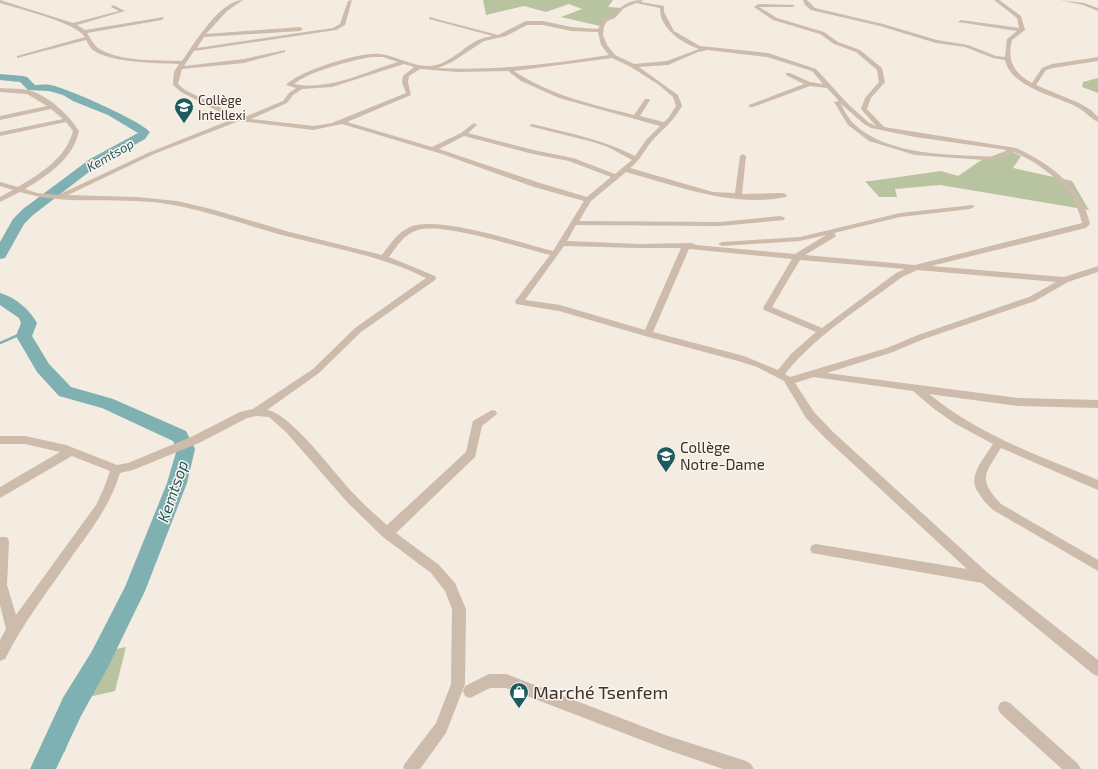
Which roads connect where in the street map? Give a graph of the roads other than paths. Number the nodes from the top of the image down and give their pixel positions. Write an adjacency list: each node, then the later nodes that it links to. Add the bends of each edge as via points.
1 (240, 0): 20 (street, via 222,13)
2 (805, 0): 29 (street, via 813,9 881,24)
3 (996, 0): 16 (street, via 1019,17)
4 (1062, 0): 10 (street, via 1084,4)
5 (0, 1): 14 (street)
6 (350, 1): 22 (street, via 340,27)
7 (638, 1): 17 (street, via 622,7 613,17 605,20); 23 (street, via 661,7 676,36)
8 (113, 6): 14 (street, via 123,11)
9 (792, 6): 59 (street, via 756,7 775,19 822,33 836,43 858,51 880,69 882,82 868,98 864,109)
10 (1098, 10)
11 (162, 18): 19 (street)
12 (431, 18): 21 (street)
13 (961, 22): 16 (street)
14 (73, 25): 19 (street)
15 (300, 29): 18 (street)
16 (1022, 30): 29 (street, via 1010,39)
17 (600, 31): 21 (street, via 531,23); 26 (street, via 604,45)
18 (250, 32): 20 (street); 22 (street)
19 (86, 35): 27 (street); 33 (street, via 95,49 121,58)
20 (202, 36): 24 (street)
21 (498, 36): 36 (street, via 482,40 456,58)
22 (250, 43): 24 (street)
23 (706, 49): 34 (street, via 668,63); 41 (street, via 756,53 783,59 814,70)
24 (193, 50): 33 (street)
25 (283, 51): 33 (street, via 244,61)
26 (613, 56): 34 (street); 37 (street, via 569,64)
27 (19, 57)
28 (1098, 58): 30 (street)
29 (1008, 59): 40 (street, via 1018,78)
30 (1080, 61): 32 (street); 40 (street, via 1044,69)
31 (402, 63): 35 (street); 42 (street, via 339,83); 42 (street, via 378,55 364,57 315,72 289,84)
32 (1098, 64)
33 (181, 66): 52 (street, via 175,81 180,89)
34 (633, 66): 57 (street, via 676,96 679,106)
35 (419, 67): 36 (street); 55 (street, via 406,76 405,82 409,92 407,95)
36 (432, 68): 37 (street)
37 (510, 70): 50 (street, via 523,81 552,92)
38 (788, 74): 39 (street)
39 (809, 84): 41 (street); 46 (street)
40 (1033, 85): 48 (street)
41 (829, 86): 44 (street)
42 (300, 88): 52 (street, via 285,102)
43 (0, 90): 47 (street, via 36,95)
44 (836, 93): 59 (street, via 866,123); 62 (street, via 836,100 850,124 871,140 918,154 998,159)
45 (647, 100): 50 (street)
46 (751, 106)
47 (51, 107): 51 (street); 53 (street)
48 (1087, 110): 49 (street); 54 (street)
49 (1098, 114)
50 (637, 116): 57 (street)
51 (0, 118)
52 (240, 119): 55 (street, via 313,128); 71 (street, via 152,153)
53 (67, 120): 60 (street); 69 (street, via 75,128 76,135 66,154 49,171)
54 (1098, 120)
55 (342, 122): 63 (street)
56 (474, 125): 61 (street)
57 (666, 125): 65 (street, via 648,141)
58 (532, 126): 65 (street, via 595,141)
59 (883, 130): 62 (street)
60 (0, 134)
61 (463, 134): 63 (street); 67 (street, via 527,151 571,159)
62 (1014, 149): 84 (street, via 1030,156 1057,175 1074,196 1084,213 1086,224)
63 (434, 150): 74 (street)
64 (743, 156): 72 (street)
65 (636, 159): 66 (street)
66 (625, 169): 67 (street); 72 (street, via 713,194)
67 (617, 176): 74 (street)
68 (0, 184): 69 (street)
69 (18, 190): 71 (street); 73 (street)
70 (783, 195): 72 (street)
71 (56, 197): 83 (street, via 126,198 199,207 273,230)
72 (738, 197)
73 (0, 200)
74 (588, 200): 77 (street)
75 (970, 207): 78 (street, via 900,216)
76 (781, 218): 77 (street, via 712,224)
77 (574, 223): 79 (street)
78 (841, 229): 80 (street, via 800,239); 82 (street)
79 (562, 243): 80 (street); 81 (street)
80 (686, 246): 82 (street); 88 (street)
81 (555, 254): 83 (street, via 452,228 424,226 413,229 399,238); 88 (street, via 520,302 560,308)
82 (797, 257): 84 (street); 87 (street, via 767,308)
83 (383, 259): 93 (street, via 408,266 432,278 358,330 316,371)
84 (916, 267): 86 (street); 87 (street, via 899,275)
85 (1098, 269): 86 (street)
86 (1065, 280): 89 (street, via 1032,299 890,350)
87 (823, 332): 90 (street, via 794,356)
88 (648, 334): 90 (street, via 741,358)
89 (814, 374): 90 (street); 91 (street)
90 (784, 378): 105 (street, via 810,415 828,434)
91 (916, 389): 92 (street, via 1018,402); 96 (street, via 957,420)
92 (1098, 404)
93 (256, 412): 98 (street, via 244,415 195,440 129,467); 101 (street, via 272,414 290,429 352,500)
94 (492, 414): 101 (street, via 477,424 471,454)
95 (0, 440): 97 (street, via 25,440)
96 (1000, 442): 99 (street); 104 (street, via 980,473 979,485 984,495 997,507)
97 (71, 451): 98 (street); 100 (street)
98 (116, 469): 106 (street, via 100,508)
99 (1098, 486)
100 (0, 493)
101 (386, 533): 111 (street, via 435,569 450,587 459,609 458,684 441,728)
102 (0, 542): 106 (street, via 3,541 1,585)
103 (816, 549): 105 (street)
104 (1098, 566)
105 (985, 578): 108 (street)
106 (14, 630): 107 (street)
107 (0, 654)
108 (1097, 667)
109 (470, 691): 112 (street, via 489,681 506,681 664,742)
110 (1005, 708): 113 (street)
111 (409, 768)
112 (746, 769)
113 (1073, 769)

